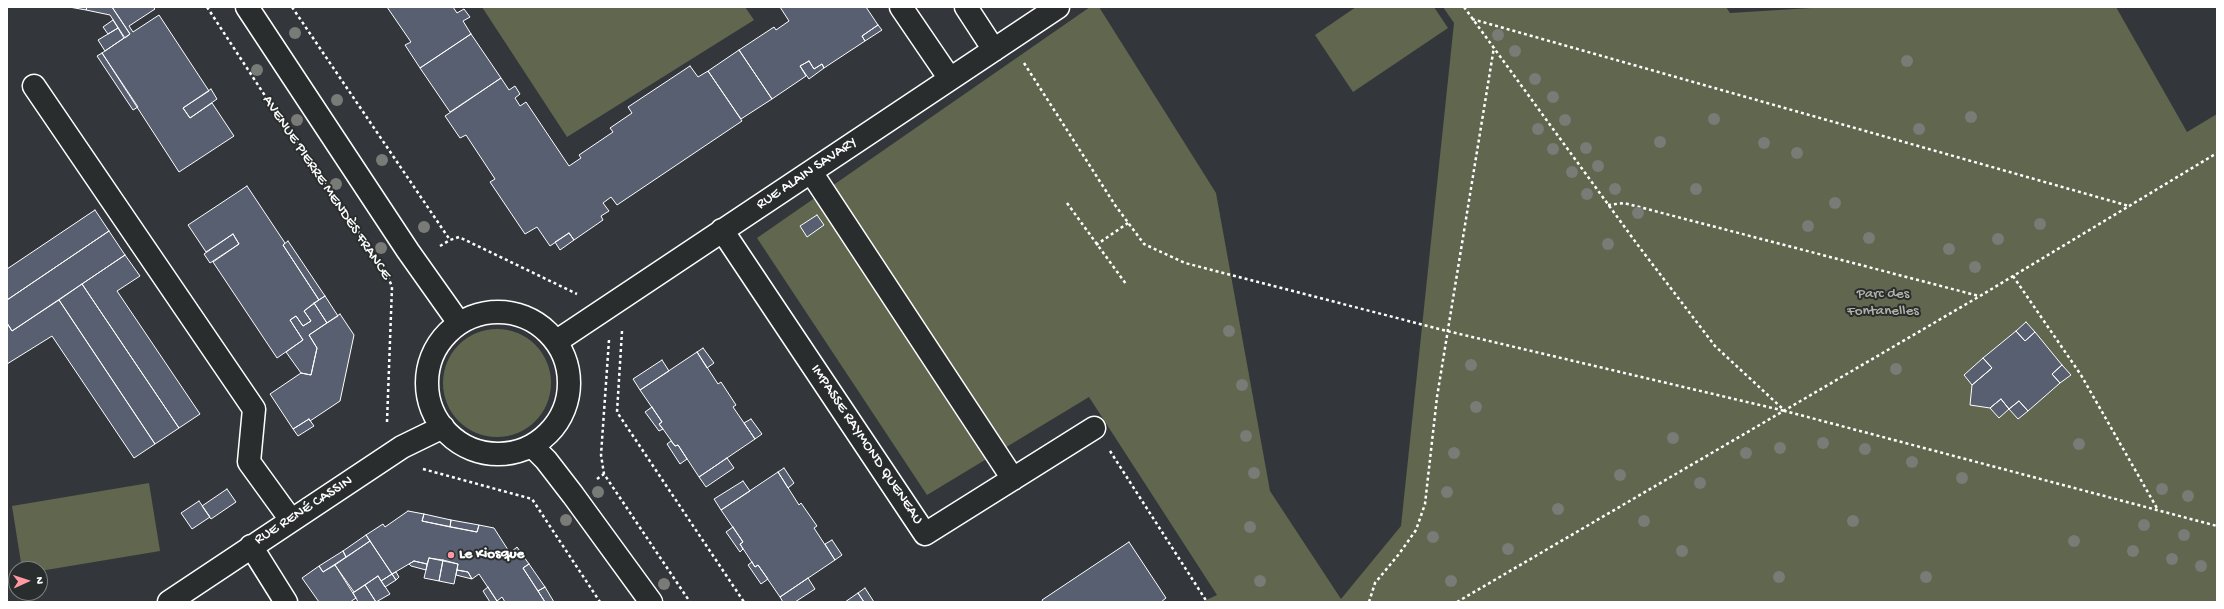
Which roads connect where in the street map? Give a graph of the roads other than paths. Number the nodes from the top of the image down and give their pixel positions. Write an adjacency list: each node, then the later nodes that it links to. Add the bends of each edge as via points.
1 (247, 7): 10 (street, via 408,251)
2 (901, 7): 6 (street)
3 (966, 7): 5 (street)
4 (1058, 7): 5 (street, RUE ALAIN SAVARY)
5 (1002, 45): 6 (street, RUE ALAIN SAVARY)
6 (950, 79): 8 (street, RUE ALAIN SAVARY)
7 (34, 86): 16 (street, via 254,409 250,462)
8 (811, 172): 9 (street, RUE ALAIN SAVARY); 15 (street)
9 (722, 230): 11 (street, RUE ALAIN SAVARY); 15 (street, IMPASSE RAYMOND QUENEAU, via 925,534)
10 (459, 323): 11 (street, via 488,312 512,312 529,318); 12 (street, via 444,336 434,352 428,371 428,391 432,410)
11 (557, 341): 14 (street, via 570,379 568,399 557,423 548,434)
12 (442, 427): 14 (street, via 463,444 484,452 517,452); 16 (street, RUE RENÉ CASSIN, via 402,446)
13 (1094, 428): 15 (street, IMPASSE RAYMOND QUENEAU)
14 (532, 446): 20 (street, via 574,495)
15 (1012, 479)
16 (291, 520): 17 (street, RUE RENÉ CASSIN)
17 (251, 546): 18 (street, RUE RENÉ CASSIN); 19 (street)
18 (169, 602)
19 (286, 602)
20 (651, 602)

